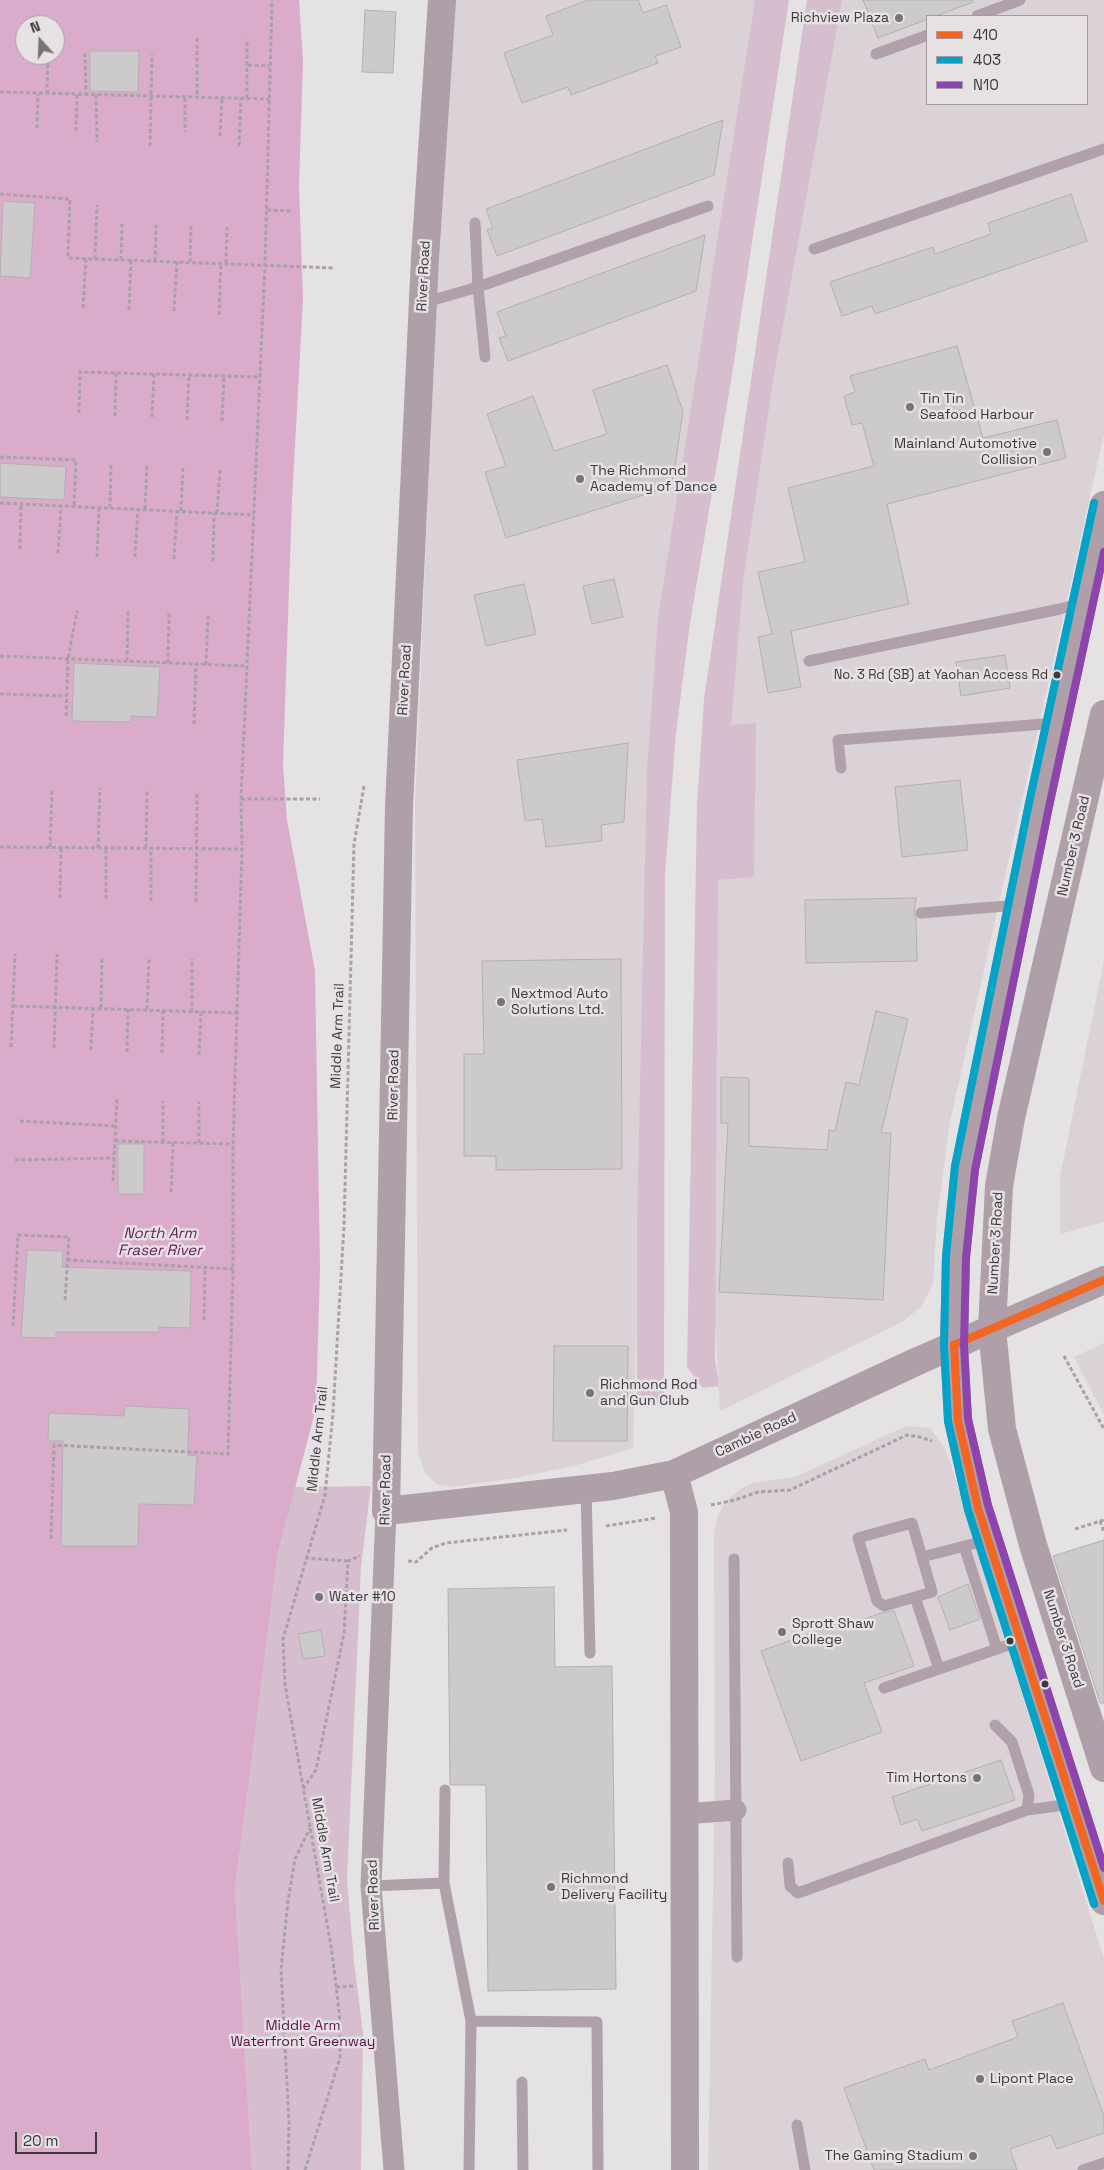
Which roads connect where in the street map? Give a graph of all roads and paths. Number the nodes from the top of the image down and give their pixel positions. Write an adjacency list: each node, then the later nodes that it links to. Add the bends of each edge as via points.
1 (272, 0): 13 (path)
2 (442, 0): 57 (street, River Road)
3 (1020, 0): 4 (lane)
4 (980, 15)
5 (926, 36): 10 (lane)
6 (197, 38): 22 (path)
7 (247, 39): 12 (path)
8 (85, 53): 17 (path)
9 (152, 54): 20 (path)
10 (876, 54)
11 (48, 65): 16 (path)
12 (248, 65): 13 (path); 25 (path)
13 (270, 66): 26 (path)
14 (0, 92): 15 (path)
15 (38, 94): 16 (path); 27 (path)
16 (47, 94): 18 (path)
17 (86, 94): 18 (path); 19 (path)
18 (77, 95): 28 (path)
19 (96, 95): 20 (path); 31 (path)
20 (151, 96): 21 (path); 32 (path)
21 (185, 97): 22 (path); 29 (path)
22 (197, 98): 23 (path)
23 (222, 98): 24 (path); 30 (path)
24 (241, 98): 25 (path); 33 (path)
25 (247, 98): 26 (path)
26 (268, 99): 38 (path)
27 (37, 128)
28 (76, 131)
29 (185, 132)
30 (220, 136)
31 (97, 142)
32 (150, 146)
33 (239, 146)
34 (1104, 150): 45 (lane)
35 (0, 194): 46 (path, via 70,199 68,258)
36 (97, 205): 47 (path)
37 (708, 206): 56 (lane)
38 (267, 210): 39 (path); 54 (path)
39 (291, 210)
40 (475, 223): 56 (lane)
41 (122, 224): 48 (path)
42 (156, 226): 50 (path)
43 (191, 226): 52 (path)
44 (227, 227): 53 (path)
45 (814, 249)
46 (86, 259): 47 (path); 58 (path)
47 (95, 259): 48 (path)
48 (121, 260): 49 (path)
49 (131, 260): 50 (path); 59 (path)
50 (155, 261): 51 (path)
51 (176, 262): 52 (path); 60 (path)
52 (190, 262): 53 (path)
53 (223, 263): 54 (path); 61 (path)
54 (265, 264): 55 (path); 67 (path)
55 (335, 268)
56 (478, 287): 57 (lane); 62 (lane)
57 (422, 303): 188 (street, River Road, via 399,806)
58 (83, 308)
59 (130, 310)
60 (174, 310)
61 (219, 314)
62 (485, 357)
63 (116, 373): 64 (path); 68 (path, via 80,372); 69 (path)
64 (154, 374): 65 (path); 70 (path)
65 (189, 375): 66 (path); 71 (path)
66 (224, 376): 67 (path); 72 (path)
67 (260, 377): 89 (path)
68 (79, 413)
69 (115, 416)
70 (152, 417)
71 (186, 420)
72 (222, 421)
73 (0, 457): 81 (path, via 76,460)
74 (111, 463): 84 (path)
75 (147, 465): 86 (path)
76 (183, 466): 87 (path)
77 (220, 468): 88 (path)
78 (0, 503): 79 (path)
79 (22, 504): 81 (path); 90 (path)
80 (1104, 505): 96 (street)
81 (74, 506): 83 (path)
82 (61, 507): 91 (path)
83 (99, 507): 84 (path); 92 (path)
84 (110, 508): 85 (path)
85 (138, 509): 86 (path); 93 (path)
86 (144, 509): 87 (path)
87 (179, 511): 88 (path); 94 (path)
88 (216, 513): 89 (path); 95 (path)
89 (254, 515): 108 (path)
90 (20, 549)
91 (58, 553)
92 (97, 557)
93 (135, 557)
94 (174, 559)
95 (213, 561)
96 (1083, 602): 103 (lane); 113 (street)
97 (77, 611): 102 (path)
98 (128, 611): 104 (path)
99 (168, 613): 105 (path)
100 (208, 615): 107 (path)
101 (0, 656): 102 (path)
102 (68, 659): 104 (path); 110 (path)
103 (809, 661)
104 (127, 662): 105 (path)
105 (168, 663): 106 (path)
106 (196, 664): 107 (path); 114 (path)
107 (206, 665): 108 (path)
108 (246, 666): 121 (path)
109 (0, 694): 110 (path)
110 (66, 696): 112 (path)
111 (1104, 714): 180 (street, Number 3 Road, via 1009,1128 999,1186)
112 (66, 716)
113 (1057, 723): 115 (lane, via 838,740); 136 (street)
114 (194, 724)
115 (841, 768)
116 (364, 786): 198 (path, Middle Arm Trail, via 354,844 344,1226 333,1414 325,1495)
117 (100, 788): 126 (path)
118 (52, 789): 123 (path)
119 (147, 789): 128 (path)
120 (196, 792): 130 (path)
121 (241, 799): 122 (path); 131 (path)
122 (320, 799)
123 (50, 847): 124 (path); 125 (path)
124 (61, 847): 126 (path); 132 (path)
125 (0, 848)
126 (98, 848): 127 (path)
127 (106, 848): 128 (path); 133 (path)
128 (146, 848): 129 (path)
129 (152, 848): 130 (path); 134 (path)
130 (196, 848): 131 (path); 135 (path)
131 (242, 849): 152 (path)
132 (60, 898)
133 (106, 899)
134 (151, 901)
135 (196, 902)
136 (1018, 905): 137 (lane); 181 (street, via 965,1168 956,1257)
137 (921, 913)
138 (15, 954): 143 (path)
139 (57, 954): 144 (path)
140 (102, 956): 146 (path)
141 (149, 958): 148 (path)
142 (192, 959): 150 (path)
143 (13, 1006): 144 (path); 153 (path)
144 (55, 1007): 145 (path); 154 (path)
145 (93, 1008): 146 (path); 155 (path)
146 (100, 1008): 147 (path)
147 (128, 1009): 148 (path); 156 (path)
148 (147, 1010): 149 (path)
149 (163, 1010): 150 (path); 157 (path)
150 (192, 1012): 151 (path)
151 (200, 1012): 152 (path); 158 (path)
152 (237, 1013): 168 (path)
153 (11, 1047)
154 (54, 1048)
155 (91, 1050)
156 (127, 1052)
157 (162, 1053)
158 (199, 1055)
159 (117, 1098): 163 (path)
160 (164, 1101): 165 (path)
161 (199, 1102): 167 (path)
162 (20, 1121): 163 (path)
163 (114, 1126): 164 (path)
164 (115, 1140): 165 (path); 169 (path)
165 (163, 1142): 166 (path)
166 (173, 1142): 167 (path); 172 (path)
167 (199, 1143): 168 (path)
168 (234, 1144): 175 (path)
169 (114, 1158): 170 (path); 171 (path)
170 (15, 1160)
171 (114, 1181)
172 (171, 1192)
173 (67, 1260): 174 (path); 177 (path); 179 (path, via 69,1237 18,1235)
174 (205, 1268): 175 (path); 178 (path)
175 (233, 1269): 194 (path, via 228,1454 54,1445)
176 (1104, 1280): 180 (street, Cambie Road)
177 (65, 1301)
178 (204, 1320)
179 (12, 1326)
180 (992, 1329): 181 (street, Cambie Road); 208 (street, Number 3 Road, via 1002,1429 1033,1545)
181 (954, 1345): 185 (street, Cambie Road); 195 (street, via 958,1420 978,1508)
182 (1064, 1356): 183 (path)
183 (1104, 1429)
184 (932, 1442): 187 (path, via 920,1436 907,1435 790,1490 758,1492)
185 (674, 1474): 186 (street, Cambie Road); 214 (street, via 684,1512)
186 (586, 1489): 188 (street, Cambie Road); 191 (lane)
187 (725, 1501)
188 (386, 1511): 218 (street, River Road)
189 (1102, 1521): 192 (path); 193 (path)
190 (639, 1522): 191 (path)
191 (587, 1528): 201 (path, via 446,1543 432,1548 416,1562); 204 (lane)
192 (1075, 1529)
193 (1104, 1532)
194 (51, 1539)
195 (976, 1543): 197 (lane); 203 (street)
196 (362, 1555): 200 (path)
197 (922, 1557): 202 (lane, via 932,1592); 202 (lane, via 912,1523 858,1538 877,1601 884,1606)
198 (305, 1558): 200 (path); 209 (path, Middle Arm Trail, via 283,1639 285,1684)
199 (734, 1559): 212 (lane)
200 (348, 1560): 209 (path, via 342,1643 316,1770)
201 (406, 1561)
202 (915, 1597): 205 (lane)
203 (1008, 1645): 205 (lane); 211 (street)
204 (590, 1653)
205 (939, 1669): 206 (lane)
206 (884, 1688)
207 (995, 1725): 213 (lane, via 1012,1742 1029,1795)
208 (1104, 1768)
209 (303, 1789): 215 (path, Middle Arm Trail)
210 (445, 1790): 217 (lane)
211 (1073, 1804): 213 (lane); 219 (street)
212 (736, 1810): 214 (street); 220 (lane)
213 (1027, 1810): 216 (lane, via 798,1893 790,1886)
214 (684, 1814): 231 (street)
215 (310, 1828): 225 (path, via 295,1859 281,1969 289,2122); 226 (path, Middle Arm Trail, via 332,1952 340,2020 340,2058)
216 (788, 1863)
217 (444, 1884): 218 (lane); 221 (lane)
218 (371, 1886): 227 (street, River Road)
219 (1104, 1901)
220 (737, 1957)
221 (471, 2021): 228 (lane); 230 (lane, via 597,2022)
222 (522, 2082): 229 (lane)
223 (797, 2125): 232 (lane)
224 (1103, 2165): 233 (lane)
225 (288, 2170)
226 (305, 2170)
227 (394, 2170)
228 (469, 2170)
229 (523, 2170)
230 (598, 2170)
231 (684, 2170)
232 (805, 2170)
233 (1083, 2170)

